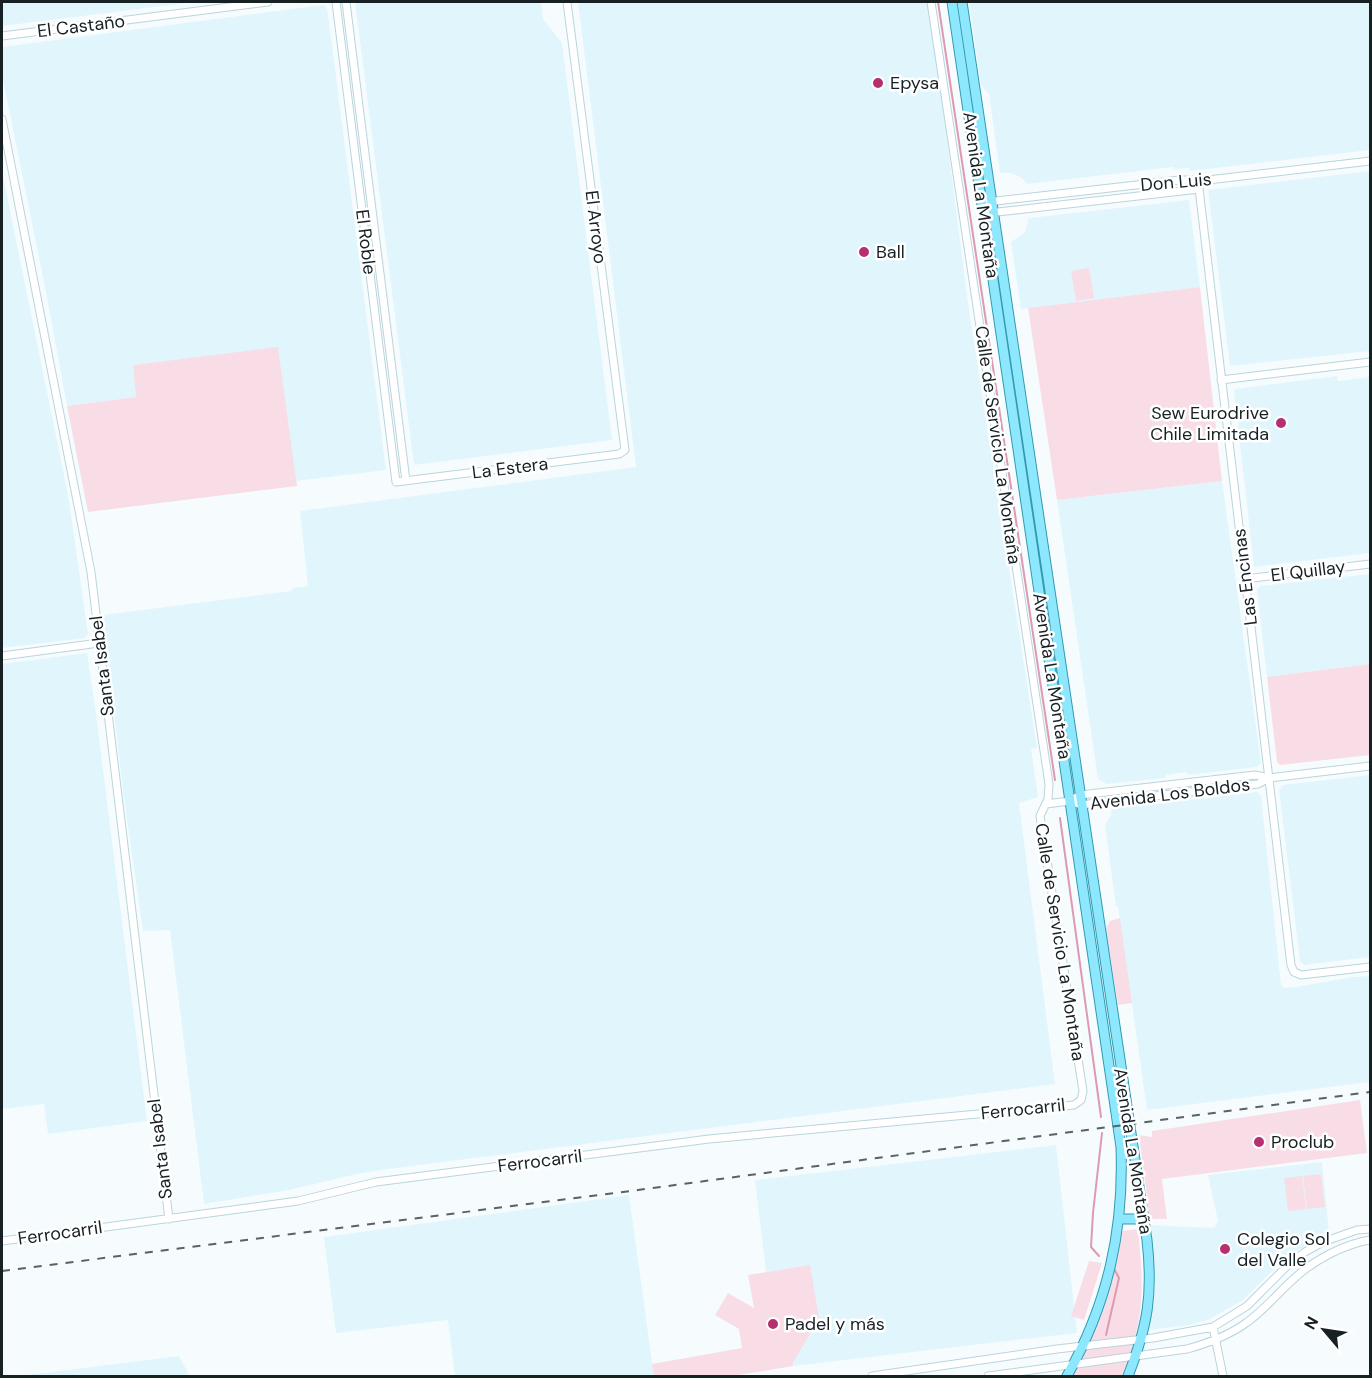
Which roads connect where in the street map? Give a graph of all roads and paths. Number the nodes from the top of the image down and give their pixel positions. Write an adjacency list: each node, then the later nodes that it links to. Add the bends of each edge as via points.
1 (268, 2): 8 (street, El Castaño)
2 (336, 2): 10 (street, El Roble)
3 (345, 2): 9 (street, El Roble)
4 (567, 2): 21 (street, El Arroyo)
5 (931, 2): 32 (street, Calle de Servicio La Montaña, via 1049,784)
6 (952, 2): 13 (main road, Avenida La Montaña)
7 (962, 2): 12 (main road, Avenida La Montaña)
8 (2, 36)
9 (359, 100): 10 (street); 22 (street, El Roble)
10 (349, 101): 23 (street, El Roble)
11 (2, 119): 26 (street, Santa Isabel, via 85,543)
12 (984, 146): 13 (main road); 17 (main road, Avenida La Montaña)
13 (974, 147): 17 (main road, Avenida La Montaña)
14 (1371, 161): 15 (street, Don Luis)
15 (1198, 180): 16 (street, Las Encinas); 17 (street, Don Luis)
16 (1199, 189): 18 (street); 20 (street, Las Encinas)
17 (987, 202): 18 (main road, Avenida La Montaña)
18 (988, 213): 30 (main road, Avenida La Montaña); 31 (main road, Avenida La Montaña)
19 (1371, 362): 20 (street)
20 (1221, 380): 25 (street, Las Encinas)
21 (623, 452): 22 (street, La Estera)
22 (406, 481): 23 (street, La Estera)
23 (396, 483)
24 (1371, 564): 25 (street, El Quillay)
25 (1245, 579): 29 (street, Las Encinas)
26 (99, 643): 27 (street); 36 (street, Santa Isabel)
27 (2, 656)
28 (1371, 766): 29 (street, Avenida Los Boldos)
29 (1269, 778): 30 (street, Avenida Los Boldos, via 1255,775); 33 (street, Avenida Los Boldos, via 1258,784); 34 (street, Las Encinas, via 1294,972 1305,975)
30 (1080, 795): 31 (street, Avenida Los Boldos); 33 (main road, Avenida La Montaña)
31 (1070, 801): 32 (street, Avenida Los Boldos); 33 (street, Avenida Los Boldos); 37 (main road, Avenida La Montaña, via 1119,1127)
32 (1046, 804): 35 (street, Calle de Servicio La Montaña, via 1040,816 1083,1089)
33 (1081, 805): 38 (main road, Avenida La Montaña)
34 (1371, 967)
35 (1081, 1100): 36 (street, Ferrocarril, via 1074,1105 709,1139 376,1182 298,1201)
36 (169, 1219): 41 (street, Ferrocarril)
37 (1120, 1219): 38 (main road); 45 (main road, Avenida La Montaña, via 1107,1283)
38 (1144, 1219): 43 (main road, Avenida La Montaña, via 1150,1282)
39 (1371, 1228): 42 (street, via 1323,1242 1305,1252 1246,1306)
40 (1371, 1240): 44 (street, via 1314,1263 1254,1317)
41 (2, 1241)
42 (1213, 1327): 43 (street); 44 (street)
43 (1142, 1339): 45 (street); 46 (main road, Avenida La Montaña)
44 (1216, 1341): 46 (street); 52 (street)
45 (1082, 1347): 47 (main road, Avenida La Montaña); 48 (street)
46 (1136, 1356): 47 (street); 51 (main road, Avenida La Montaña)
47 (1074, 1364): 49 (street); 50 (main road, Avenida La Montaña)
48 (872, 1377)
49 (988, 1377)
50 (1067, 1377)
51 (1128, 1377)
52 (1222, 1377)

